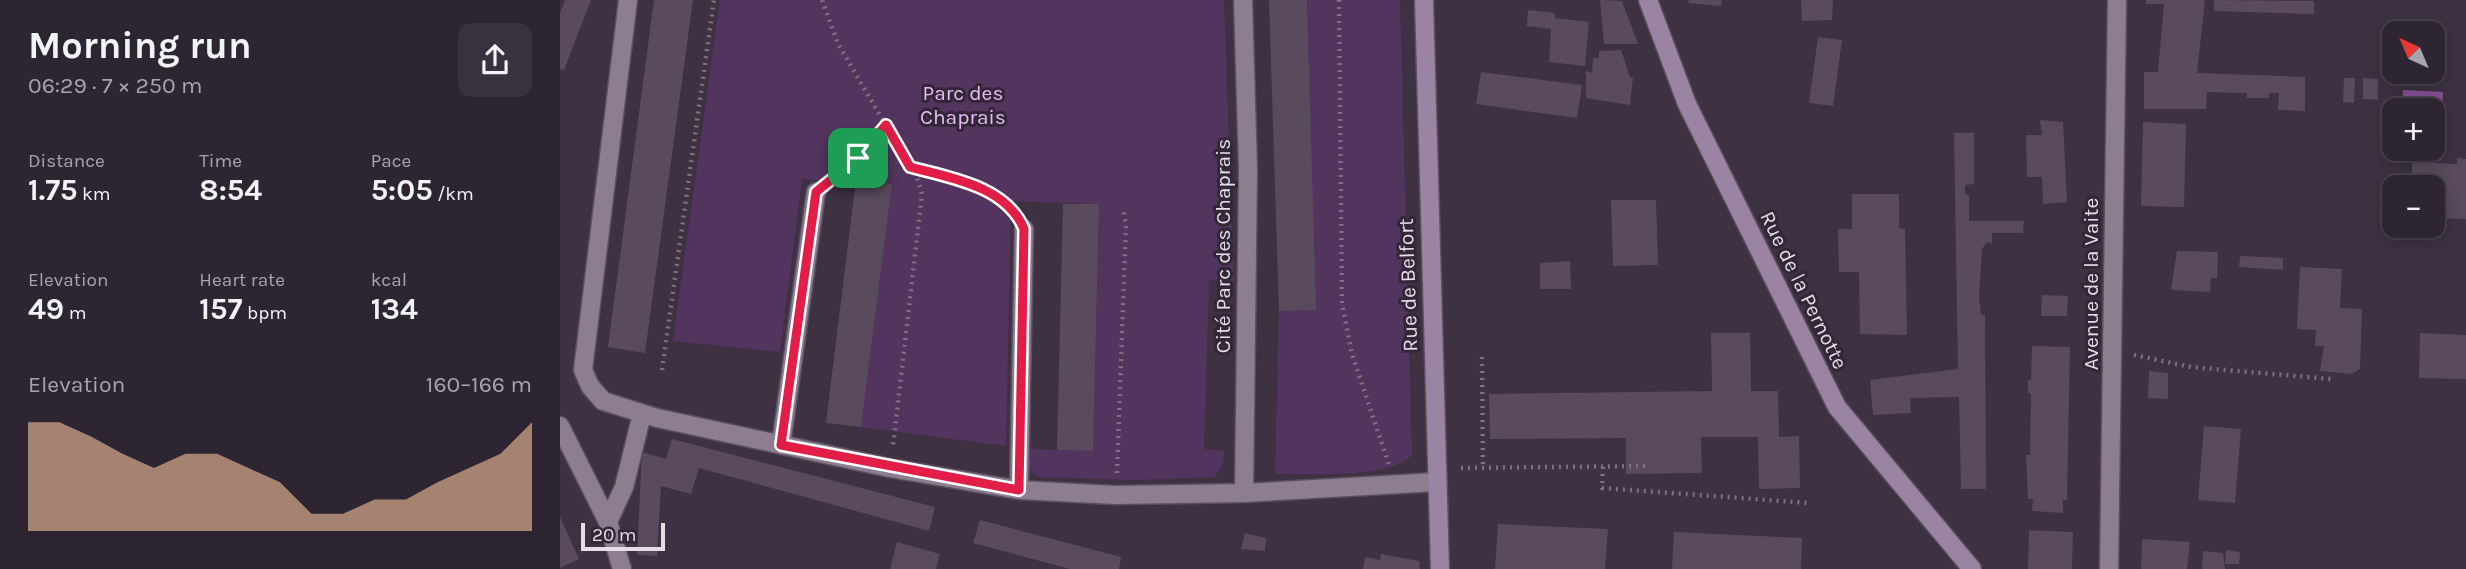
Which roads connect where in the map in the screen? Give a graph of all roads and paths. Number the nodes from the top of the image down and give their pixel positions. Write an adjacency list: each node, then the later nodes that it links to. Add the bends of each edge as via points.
1 (628, 0): 18 (street, via 583,370 603,401)
2 (714, 0): 16 (path)
3 (822, 0): 9 (path, via 838,44)
4 (1243, 0): 29 (street, Cité Parc des Chaprais, via 1248,169)
5 (1339, 0): 27 (path, via 1342,304 1352,354)
6 (1424, 0): 26 (street, Rue de Belfort)
7 (1648, 0): 35 (street, Rue de la Pernotte, via 1687,104 1837,407)
8 (2118, 0): 14 (street, Avenue de la Vaite)
9 (886, 125): 10 (path); 11 (path, via 858,158)
10 (910, 167): 13 (path, via 993,193 1017,212); 23 (path, via 922,194)
11 (816, 192): 20 (street)
12 (1123, 209): 30 (path)
13 (1024, 229): 28 (street)
14 (2113, 351): 17 (path, via 2192,366); 36 (street, Avenue de la Vaite)
15 (1482, 357): 25 (path)
16 (662, 370)
17 (2331, 379)
18 (642, 414): 20 (street); 32 (street, via 624,487)
19 (560, 426): 32 (street)
20 (781, 445): 23 (street)
21 (1650, 466): 22 (path)
22 (1603, 467): 25 (path); 31 (path, via 1602,488)
23 (890, 468): 28 (street)
24 (1461, 468): 25 (path)
25 (1483, 468)
26 (1436, 482): 27 (street); 34 (street, Rue de Belfort)
27 (1393, 483): 29 (street)
28 (1019, 490): 30 (street)
29 (1244, 493): 30 (street)
30 (1115, 495)
31 (1809, 503)
32 (608, 522): 33 (street)
33 (622, 569)
34 (1440, 569)
35 (1972, 569)
36 (2109, 569)

